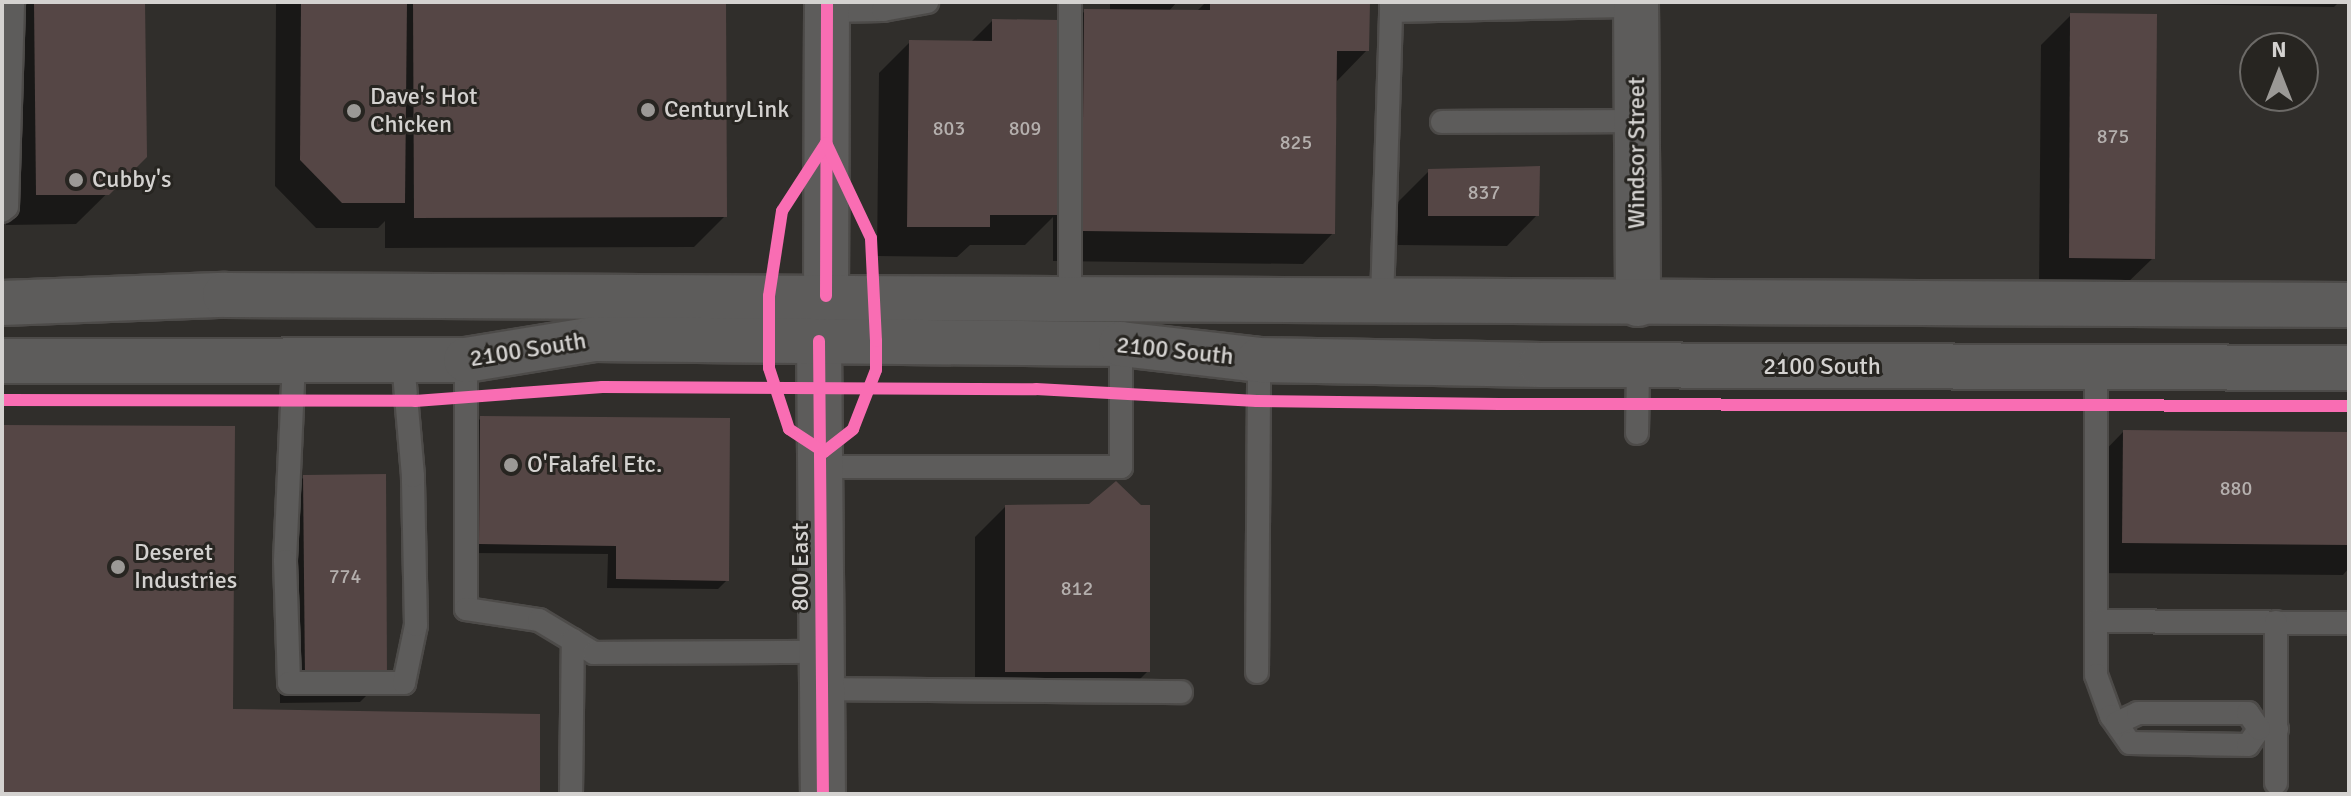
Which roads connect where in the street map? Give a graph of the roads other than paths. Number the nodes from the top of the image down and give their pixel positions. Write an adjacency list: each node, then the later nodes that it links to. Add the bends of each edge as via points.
1 (13, 2): 9 (lane, via 7,207)
2 (927, 2): 5 (lane)
3 (1070, 2): 11 (lane)
4 (1636, 4): 6 (lane); 7 (main road, Windsor Street)
5 (827, 6): 10 (main road)
6 (1391, 7): 12 (lane)
7 (1637, 121): 8 (lane); 14 (main road, Windsor Street)
8 (1442, 122)
9 (2, 211)
10 (826, 296): 11 (main road, 2100 South); 13 (main road, 2100 South, via 225,295)
11 (1070, 298): 12 (main road, 2100 South)
12 (1382, 301): 14 (main road, 2100 South)
13 (2, 303)
14 (1638, 304): 16 (main road, 2100 South); 20 (main road, via 1626,321 1598,333 1301,331 1274,341)
15 (2349, 305): 16 (main road, 2100 South)
16 (2022, 306): 24 (main road, via 2001,326 1964,333 1683,335 1666,341)
17 (819, 341): 18 (main road, 2100 South); 19 (main road, 2100 South, via 594,339); 28 (main road, 800 East)
18 (1121, 344): 20 (main road, 2100 South); 28 (lane, via 1121,467)
19 (466, 360): 22 (main road, 2100 South); 32 (lane, via 466,609 539,620)
20 (1259, 360): 24 (main road, 2100 South); 34 (lane)
21 (2, 361): 23 (main road, 2100 South)
22 (403, 361): 23 (main road, 2100 South); 23 (lane, via 413,476 416,625 404,683 289,683 285,561)
23 (294, 362)
24 (1638, 366): 26 (main road, 2100 South); 27 (lane)
25 (2349, 368): 26 (main road, 2100 South)
26 (2096, 369): 29 (lane)
27 (1637, 433)
28 (824, 467): 33 (main road, 800 East)
29 (2096, 621): 30 (lane); 36 (lane, via 2096,675)
30 (2276, 622): 31 (lane); 37 (lane)
31 (2349, 623)
32 (573, 640): 33 (lane, via 594,653); 39 (lane)
33 (823, 671): 35 (lane); 40 (main road, 800 East)
34 (1257, 672)
35 (1181, 692)
36 (2117, 723): 37 (lane, via 2138,713 2248,713); 37 (lane, via 2130,743 2248,745)
37 (2268, 729): 38 (lane)
38 (2276, 783)
39 (571, 794)
40 (823, 794)

